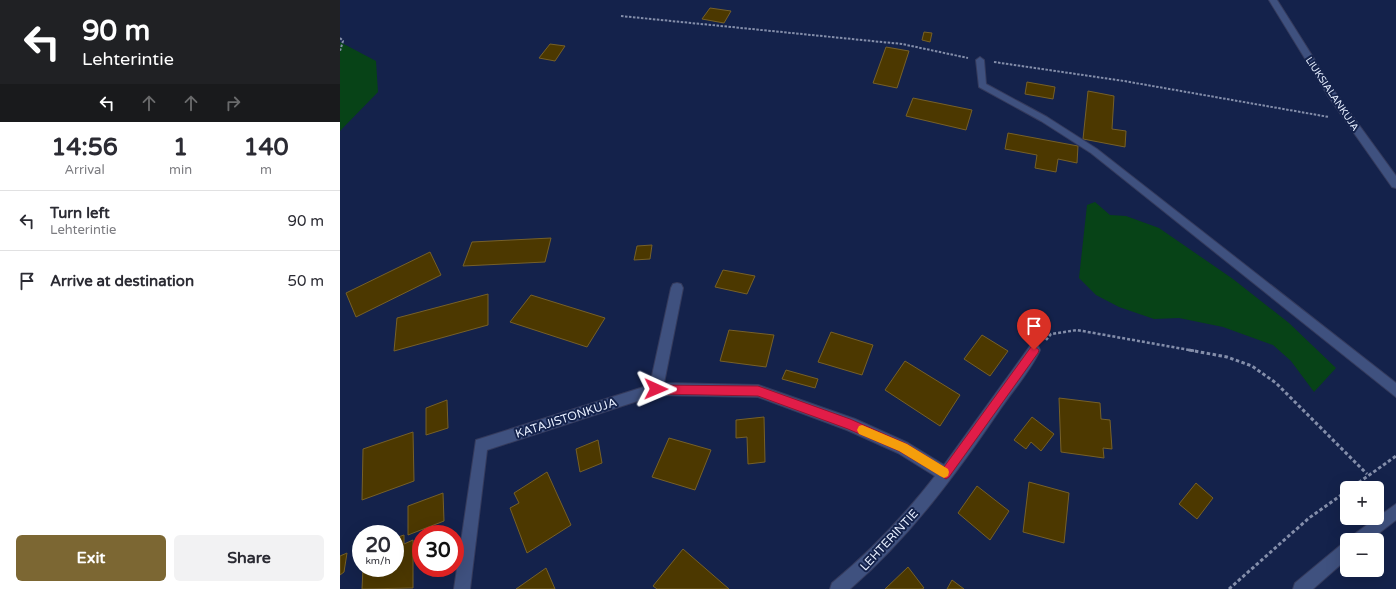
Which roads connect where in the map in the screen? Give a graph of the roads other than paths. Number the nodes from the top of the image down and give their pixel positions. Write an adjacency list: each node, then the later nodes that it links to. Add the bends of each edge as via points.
1 (1273, 0): 3 (street, LIUKSIALANKUJA, via 1294,37 1349,120)
2 (980, 60): 7 (lane, via 982,85 1044,119 1094,151)
3 (1396, 184)
4 (677, 288): 6 (street)
5 (1034, 350): 8 (street, LEHTERINTIE)
6 (656, 389): 8 (street, KATAJISTONKUJA, via 758,391 850,424 903,448); 12 (street, KATAJISTONKUJA, via 481,445)
7 (1396, 391)
8 (946, 474): 13 (street, LEHTERINTIE, via 904,528)
9 (1396, 511): 10 (street)
10 (1367, 533)
11 (1340, 555): 14 (street)
12 (462, 589)
13 (838, 589)
14 (1301, 589)

